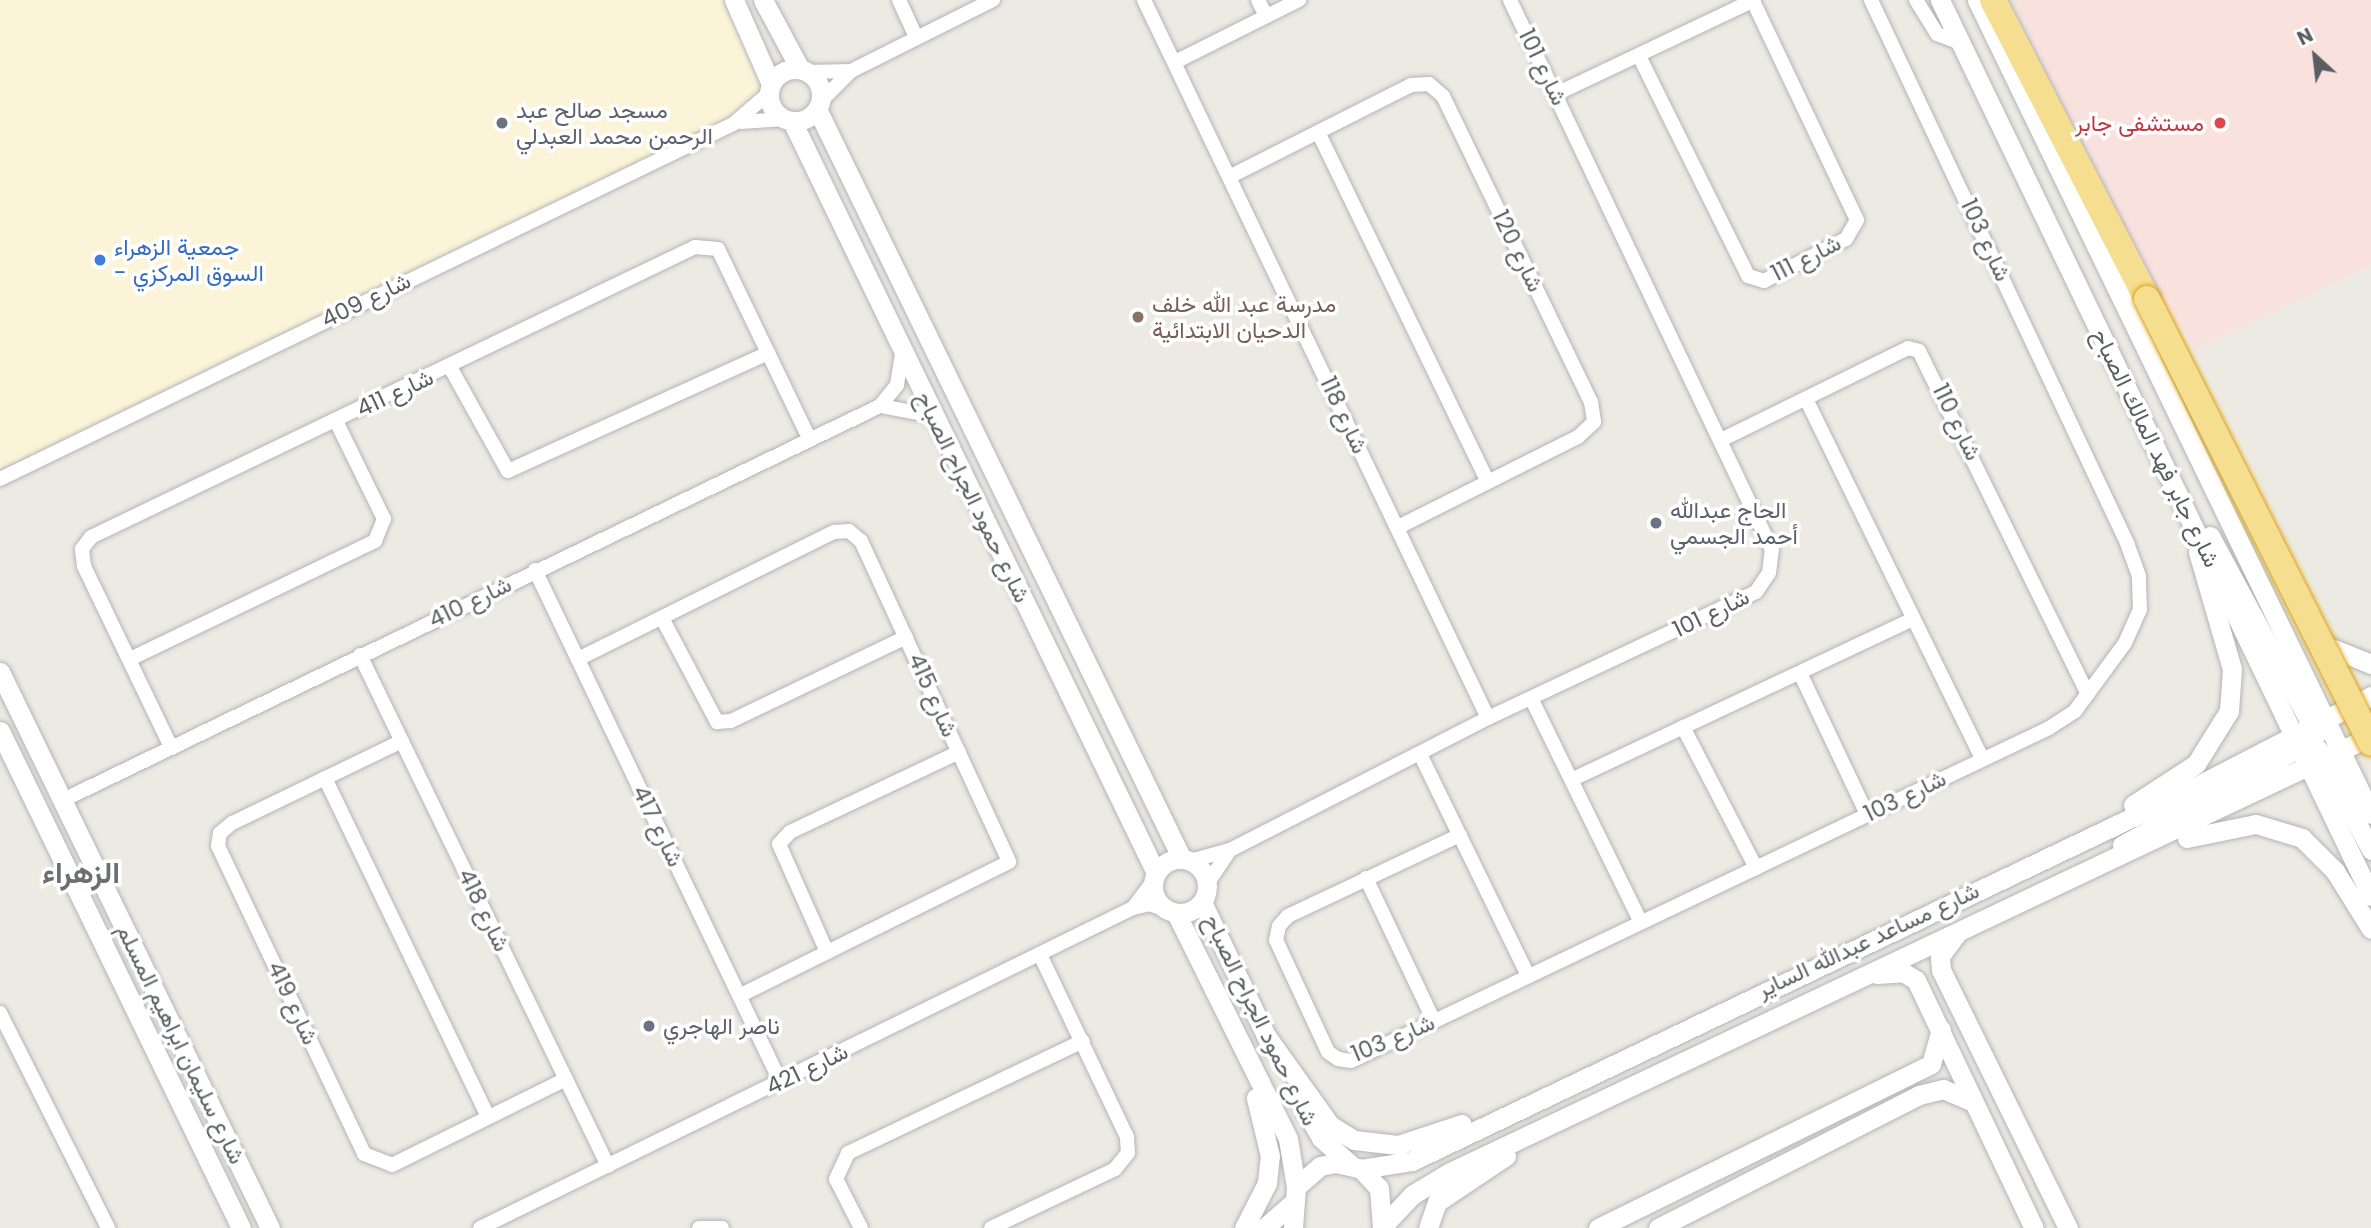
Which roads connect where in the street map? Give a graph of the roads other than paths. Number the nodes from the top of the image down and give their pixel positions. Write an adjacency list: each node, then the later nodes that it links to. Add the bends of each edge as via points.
1 (734, 0): 22 (street)
2 (763, 0): 20 (street)
3 (899, 0): 16 (street)
4 (993, 0): 16 (street)
5 (1144, 0): 19 (street, شارع 118)
6 (1258, 0): 15 (street)
7 (1298, 0): 15 (street)
8 (1510, 0): 23 (street, شارع 101)
9 (1754, 0): 18 (street); 18 (street, شارع 111, via 1857,220 1846,239 1764,281 1748,276)
10 (1871, 0): 55 (street, شارع 103, via 2140,576 2140,610)
11 (1916, 0): 17 (street, via 1937,34)
12 (1940, 0): 17 (street, شارع جابر فهد المالك الصباح)
13 (1977, 0): 45 (street, شارع جابر فهد المالك الصباح)
14 (1993, 0): 65 (highway, bridge)
15 (1266, 16): 19 (street)
16 (916, 37): 21 (street)
17 (1961, 43): 42 (street, شارع جابر فهد المالك الصباح)
18 (1639, 56): 23 (street)
19 (1175, 62): 28 (street, شارع 118)
20 (804, 70): 21 (street); 22 (street, via 778,74); 24 (street, via 819,85)
21 (851, 71): 24 (street)
22 (770, 88): 25 (street, via 774,111); 26 (street, شارع 409)
23 (1556, 94): 37 (street, شارع 101)
24 (818, 106): 25 (street); 40 (street, شارع حمود الجراح الصباح)
25 (789, 120): 26 (street, شارع 409); 29 (street, شارع حمود الجراح الصباح)
26 (733, 124): 38 (street, شارع 409)
27 (1319, 134): 28 (street, شارع 120); 39 (street); 39 (street, شارع 120, via 1411,85 1429,84 1443,96 1591,402 1594,422 1578,437)
28 (1231, 176): 43 (street, شارع 118)
29 (902, 352): 33 (street, شارع 410, via 900,377); 34 (street, شارع حمود الجراح الصباح)
30 (768, 353): 31 (street, via 508,471); 31 (street, شارع 411, via 718,249 709,246 695,247); 36 (street, شارع 411)
31 (450, 367): 35 (street, شارع 411)
32 (1806, 399): 37 (street, شارع 110); 47 (street); 55 (street, شارع 110, via 1908,348 1927,359)
33 (880, 406): 34 (street); 36 (street, شارع 410)
34 (934, 416): 41 (street, شارع حمود الجراح الصباح)
35 (336, 421): 50 (street, via 384,519 375,541); 50 (street, شارع 411, via 86,543 84,566)
36 (810, 440): 44 (street, شارع 410)
37 (1721, 440): 57 (street, شارع 101, via 1772,550 1769,573 1756,592)
38 (0, 479)
39 (1487, 480): 43 (street, شارع 120)
40 (999, 484): 41 (street, via 989,496); 70 (street, شارع حمود الجراح الصباح)
41 (974, 496): 71 (street, شارع حمود الجراح الصباح)
42 (2188, 513): 64 (street, via 2235,575); 78 (street, via 2232,669 2222,730 2196,764)
43 (1398, 527): 59 (street, شارع 118)
44 (535, 570): 49 (street, شارع 410); 51 (street, شارع 417)
45 (2257, 570): 52 (street, via 2317,642); 64 (street, شارع جابر فهد المالك الصباح)
46 (662, 618): 48 (street, via 717,722 731,722); 48 (street, شارع 415, via 834,533 849,531 861,541); 51 (street, شارع 415)
47 (1911, 620): 54 (street); 69 (street)
48 (906, 637): 67 (street, شارع 415)
49 (360, 655): 63 (street, شارع 418); 66 (street, شارع 410)
50 (130, 659): 66 (street, شارع 411)
51 (578, 659): 99 (street, شارع 417)
52 (2371, 664)
53 (0, 672): 74 (street, شارع سليمان ابراهيم المسلم)
54 (1800, 673): 60 (street); 75 (street)
55 (2088, 694): 69 (street, شارع 103, via 2049,728)
56 (2371, 696): 64 (street, شارع مساعد عبدالله الساير)
57 (1531, 698): 59 (street, شارع 101); 73 (street)
58 (2371, 716): 64 (street)
59 (1488, 718): 68 (street, شارع 101)
60 (1683, 727): 73 (street); 83 (street)
61 (0, 731): 107 (street, شارع سليمان ابراهيم المسلم)
62 (2371, 736): 64 (street, شارع مساعد عبدالله الساير)
63 (402, 741): 72 (street, شارع 419); 112 (street, شارع 418)
64 (2318, 742): 76 (street, شارع جابر فهد المالك الصباح); 78 (street, شارع مساعد عبدالله الساير); 79 (street, شارع مساعد عبدالله الساير); 81 (street); 84 (street, via 2130,841); 88 (street, شارع جابر فهد المالك الصباح)
65 (2371, 743)
66 (171, 747): 74 (street, شارع 410)
67 (959, 752): 94 (street, via 790,832 779,844); 94 (street, شارع 415, via 1009,862)
68 (1420, 754): 77 (street); 80 (street, شارع 101)
69 (1982, 759): 75 (street, شارع 103)
70 (1132, 760): 71 (street); 82 (street, شارع حمود الجراح الصباح)
71 (1107, 771): 85 (street, شارع حمود الجراح الصباح)
72 (325, 778): 116 (street); 116 (street, شارع 419, via 232,823 220,832 218,846 364,1154 392,1165)
73 (1573, 779): 91 (street)
74 (61, 801): 104 (street, شارع سليمان ابراهيم المسلم)
75 (1867, 814): 83 (street, شارع 103)
76 (2371, 814)
77 (1460, 835): 86 (street, شارع 103); 96 (street)
78 (2069, 845): 114 (street, شارع مساعد عبدالله الساير)
79 (2145, 848): 84 (street, شارع مساعد عبدالله الساير); 93 (street, via 2232,825 2281,829 2320,853)
80 (1230, 850): 82 (street, شارع 101); 87 (street, شارع 101)
81 (2371, 850)
82 (1186, 860): 85 (street); 87 (street, شارع حمود الجراح الصباح)
83 (1756, 868): 91 (street, شارع 103)
84 (2078, 876): 92 (street, شارع مساعد عبدالله الساير)
85 (1154, 878): 89 (street, شارع 421); 90 (street, شارع حمود الجراح الصباح)
86 (1366, 878): 102 (street); 102 (street, شارع 103, via 1279,926 1276,940 1328,1052 1351,1061)
87 (1205, 893): 90 (street); 105 (street, شارع حمود الجراح الصباح)
88 (2371, 896)
89 (1133, 908): 90 (street, via 1150,904); 95 (street, شارع 421)
90 (1172, 912): 110 (street, شارع حمود الجراح الصباح)
91 (1641, 923): 96 (street, شارع 103)
92 (1961, 929): 97 (street, شارع مساعد عبدالله الساير); 98 (street, via 1940,956)
93 (2371, 929)
94 (827, 953): 99 (street, شارع 415)
95 (1041, 957): 106 (street); 113 (street, شارع 421)
96 (1528, 975): 102 (street, شارع 103)
97 (1855, 978): 100 (street, via 1903,972); 117 (street, شارع مساعد عبدالله الساير)
98 (1953, 995): 100 (street); 139 (street)
99 (739, 996): 113 (street, شارع 417)
100 (1930, 1005): 103 (street)
101 (0, 1013): 124 (street)
102 (1434, 1021)
103 (1941, 1029): 115 (street); 121 (street, via 1931,1063)
104 (175, 1032): 107 (street); 108 (street, شارع سليمان ابراهيم المسلم)
105 (1267, 1037): 109 (street, شارع حمود الجراح الصباح); 114 (street, via 1330,1125 1368,1144 1413,1142)
106 (1083, 1041): 130 (street, via 848,1153 836,1179); 131 (street, via 1127,1137 1128,1153 1115,1169)
107 (151, 1045): 111 (street, شارع سليمان ابراهيم المسلم)
108 (185, 1053): 111 (street); 126 (street, شارع سليمان ابراهيم المسلم)
109 (1276, 1054): 110 (street); 119 (street, شارع حمود الجراح الصباح, via 1315,1129)
110 (1247, 1058): 120 (street, شارع حمود الجراح الصباح, via 1291,1148); 132 (street, via 1270,1156 1267,1183)
111 (160, 1064): 125 (street, شارع سليمان ابراهيم المسلم)
112 (566, 1079): 116 (street, شارع 419); 118 (street, شارع 418)
113 (780, 1081): 118 (street, شارع 421)
114 (1536, 1099): 119 (street, شارع مساعد عبدالله الساير, via 1412,1161)
115 (1973, 1102): 122 (street, via 1944,1089 1919,1095); 138 (street)
116 (488, 1117)
117 (1524, 1137): 123 (street, شارع مساعد عبدالله الساير, via 1424,1186); 135 (street, via 1437,1202)
118 (608, 1166): 127 (street, شارع 421)
119 (1356, 1168): 120 (street, شارع مساعد عبدالله الساير, via 1320,1166); 123 (street, شارع حمود الجراح الصباح, via 1384,1200)
120 (1293, 1196): 133 (street); 134 (street, شارع حمود الجراح الصباح)
121 (1665, 1196): 122 (street, via 1679,1204); 136 (street)
122 (1676, 1219): 137 (street)
123 (1382, 1227)
124 (108, 1228)
125 (241, 1228)
126 (270, 1228)
127 (480, 1228)
128 (699, 1228): 129 (street)
129 (722, 1228)
130 (861, 1228)
131 (991, 1228)
132 (1244, 1228)
133 (1264, 1228)
134 (1293, 1228)
135 (1428, 1228)
136 (1598, 1228)
137 (1658, 1228)
138 (2034, 1228)
139 (2068, 1228)

